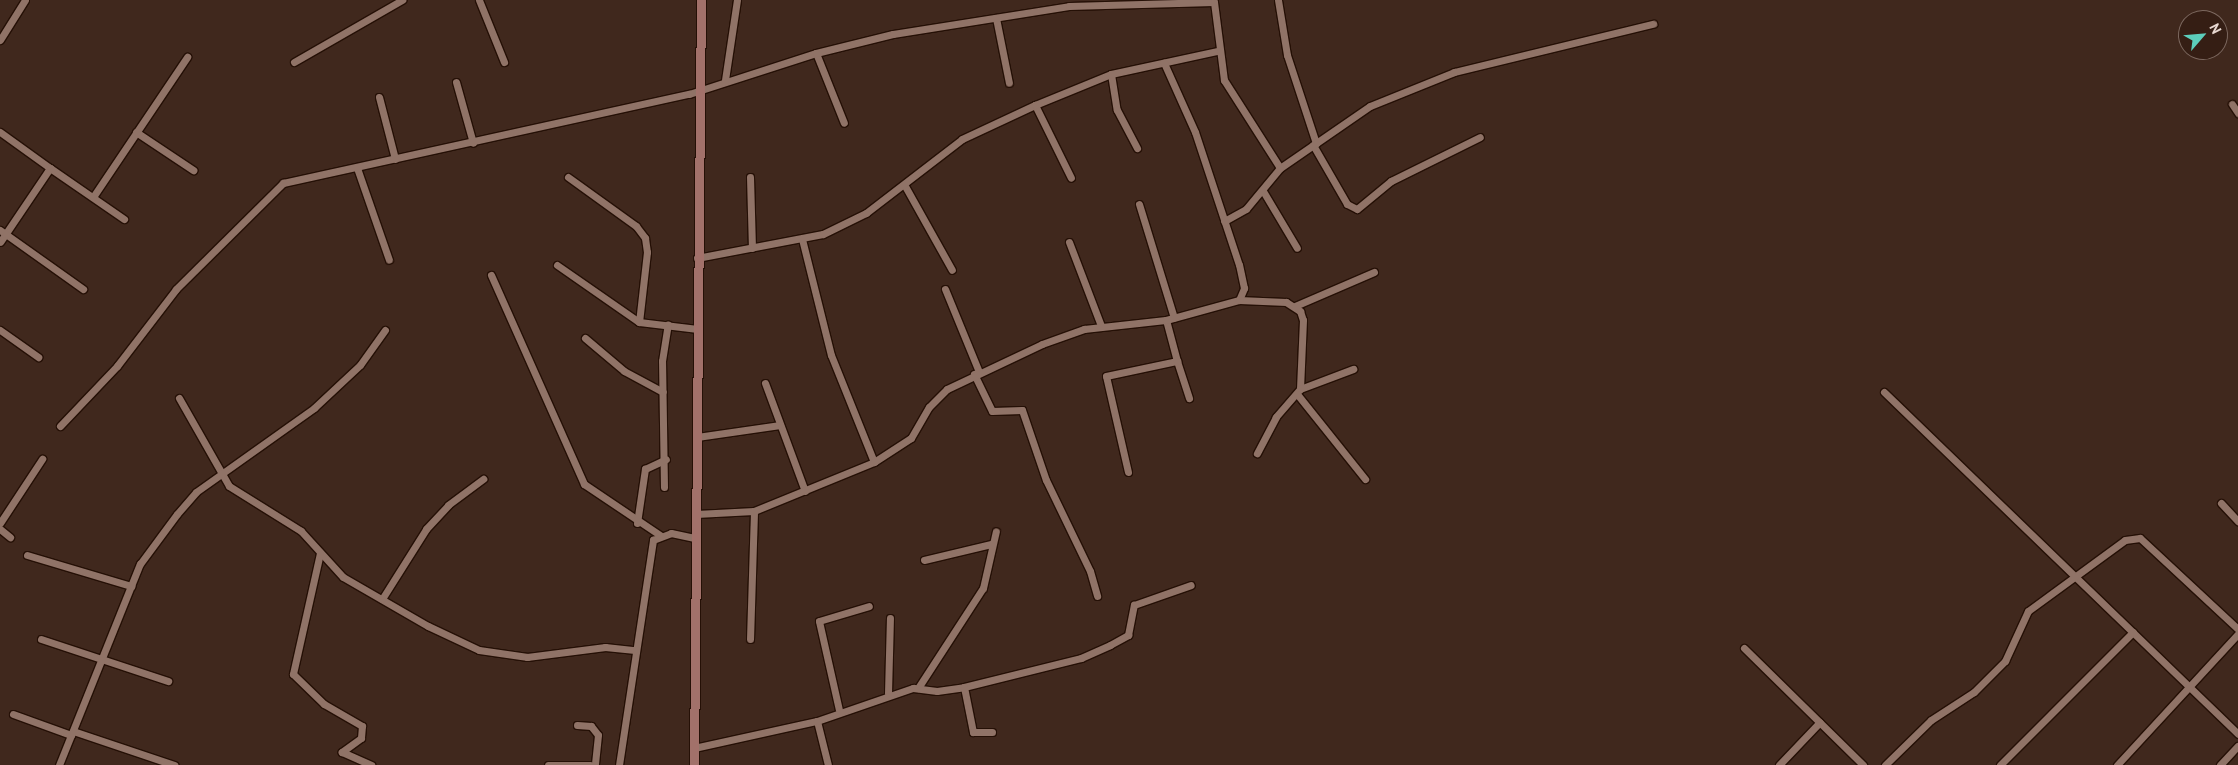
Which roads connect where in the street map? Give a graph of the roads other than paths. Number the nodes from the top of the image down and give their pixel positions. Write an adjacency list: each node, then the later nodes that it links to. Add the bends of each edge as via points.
1 (25, 0): 10 (street)
2 (402, 0): 14 (street)
3 (479, 0): 15 (street)
4 (701, 0): 21 (street)
5 (737, 0): 18 (street)
6 (1278, 0): 31 (street, via 1287,55)
7 (1216, 2): 8 (street, via 1069,6); 11 (street)
8 (996, 18): 12 (street); 20 (street)
9 (1653, 24): 31 (street, via 1454,72 1370,106)
10 (0, 40)
11 (1217, 51): 16 (street); 36 (street, via 1229,93)
12 (816, 52): 18 (street); 26 (street)
13 (187, 57): 28 (street)
14 (294, 62)
15 (504, 62)
16 (1164, 64): 17 (street); 46 (street, via 1195,132)
17 (1112, 74): 24 (street); 32 (street, via 1117,110)
18 (724, 80): 21 (street)
19 (456, 82): 30 (street)
20 (1009, 83)
21 (702, 89): 30 (street); 53 (street)
22 (379, 98): 33 (street)
23 (2232, 104): 25 (street)
24 (1035, 105): 40 (street); 41 (street, via 962,139)
25 (2238, 112)
26 (844, 124)
27 (0, 132): 34 (street)
28 (136, 132): 37 (street); 43 (street)
29 (1480, 138): 31 (street, via 1391,181 1356,208 1347,204)
30 (473, 143): 33 (street)
31 (1315, 144): 36 (street)
32 (1137, 148)
33 (395, 159): 35 (street)
34 (50, 168): 43 (street); 47 (street)
35 (357, 168): 54 (street); 83 (street, via 273,188 176,289 117,366)
36 (1280, 168): 42 (street)
37 (193, 170)
38 (568, 177): 65 (street, via 636,226 644,238 647,252)
39 (750, 177): 51 (street)
40 (1071, 178)
41 (905, 186): 48 (street, via 866,213 824,234); 56 (street)
42 (1263, 191): 46 (street, via 1246,209); 52 (street)
43 (92, 197): 45 (street)
44 (1139, 204): 63 (street)
45 (124, 219)
46 (1224, 221): 61 (street, via 1244,288)
47 (3, 232): 49 (street); 59 (street)
48 (802, 239): 51 (street); 88 (street, via 831,355)
49 (0, 242)
50 (1069, 242): 67 (street)
51 (752, 248): 53 (street)
52 (1297, 248)
53 (697, 258): 68 (street)
54 (389, 260)
55 (557, 265): 65 (street)
56 (952, 270)
57 (1374, 272): 62 (street)
58 (491, 275): 100 (street, via 573,466 584,484)
59 (83, 289)
60 (945, 289): 75 (street)
61 (1239, 300): 62 (street); 63 (street)
62 (1295, 306): 78 (street, via 1304,333)
63 (1174, 318): 64 (street)
64 (1166, 320): 67 (street); 73 (street)
65 (639, 322): 66 (street)
66 (668, 324): 68 (street); 77 (street)
67 (1101, 326): 75 (street, via 1042,344)
68 (698, 329): 84 (street)
69 (0, 330): 72 (street)
70 (385, 330): 90 (street, via 360,364 314,408)
71 (585, 338): 77 (street, via 624,371)
72 (38, 357)
73 (1177, 361): 81 (street); 89 (street, via 1106,376)
74 (1353, 369): 78 (street)
75 (977, 373): 88 (street, via 937,397 911,438); 113 (street, via 992,411 1022,410 1046,480 1090,571)
76 (765, 383): 82 (street)
77 (663, 392): 86 (street)
78 (1299, 392): 85 (street, via 1276,417); 92 (street)
79 (1884, 392): 110 (street)
80 (179, 398): 90 (street)
81 (1190, 398)
82 (780, 425): 84 (street); 94 (street)
83 (60, 426)
84 (697, 437): 97 (street)
85 (1257, 453)
86 (666, 459): 93 (street); 100 (street, via 645,469)
87 (42, 460): 99 (street)
88 (874, 462): 94 (street)
89 (1128, 472)
90 (219, 476): 107 (street, via 243,498 302,531); 112 (street, via 196,492 177,514 140,564)
91 (483, 479): 114 (street, via 448,505 426,529)
92 (1365, 479)
93 (664, 487)
94 (805, 491): 96 (street)
95 (2221, 503): 98 (street)
96 (754, 511): 97 (street); 121 (street, via 756,572)
97 (696, 514): 105 (street)
98 (2238, 521)
99 (0, 523)
100 (637, 523): 103 (street)
101 (0, 530): 104 (street)
102 (996, 531): 106 (street)
103 (660, 535): 105 (street); 123 (street, via 653,540)
104 (10, 537)
105 (694, 538): 139 (street)
106 (991, 544): 109 (street); 127 (street, via 983,588)
107 (320, 553): 114 (street, via 343,577); 142 (street, via 292,674 324,704 362,726 361,738 342,752)
108 (27, 555): 112 (street)
109 (924, 560)
110 (2076, 577): 117 (street, via 2125,540 2140,538); 118 (street); 151 (street, via 2028,611 2005,661 1974,692 1932,720)
111 (1191, 585): 126 (street, via 1134,605 1128,635 1110,646 1082,658)
112 (131, 586): 124 (street)
113 (1097, 596)
114 (382, 599): 123 (street, via 479,650 527,657 605,647)
115 (869, 606): 130 (street, via 818,621)
116 (890, 618): 129 (street)
117 (2238, 629)
118 (2133, 632): 128 (street); 152 (street)
119 (2238, 634): 128 (street)
120 (41, 639): 124 (street)
121 (750, 639)
122 (1744, 648): 133 (street)
123 (635, 650): 146 (street)
124 (101, 659): 125 (street); 136 (street)
125 (168, 682)
126 (964, 687): 127 (street); 135 (street, via 973,732)
127 (918, 688): 129 (street)
128 (2191, 689): 137 (street); 153 (street)
129 (888, 693): 130 (street)
130 (839, 710): 132 (street)
131 (13, 714): 136 (street)
132 (817, 721): 139 (street); 148 (street)
133 (1820, 722): 149 (street); 150 (street)
134 (577, 725): 145 (street, via 591,726 598,735)
135 (992, 732)
136 (72, 733): 140 (street); 141 (street)
137 (2238, 734)
138 (2238, 746): 154 (street)
139 (694, 748): 147 (street)
140 (59, 765)
141 (174, 765)
142 (372, 765)
143 (548, 765): 144 (street)
144 (590, 765)
145 (595, 765)
146 (619, 765)
147 (694, 765)
148 (828, 765)
149 (1779, 765)
150 (1863, 765)
151 (1885, 765)
152 (2000, 765)
153 (2117, 765)
154 (2220, 765)

